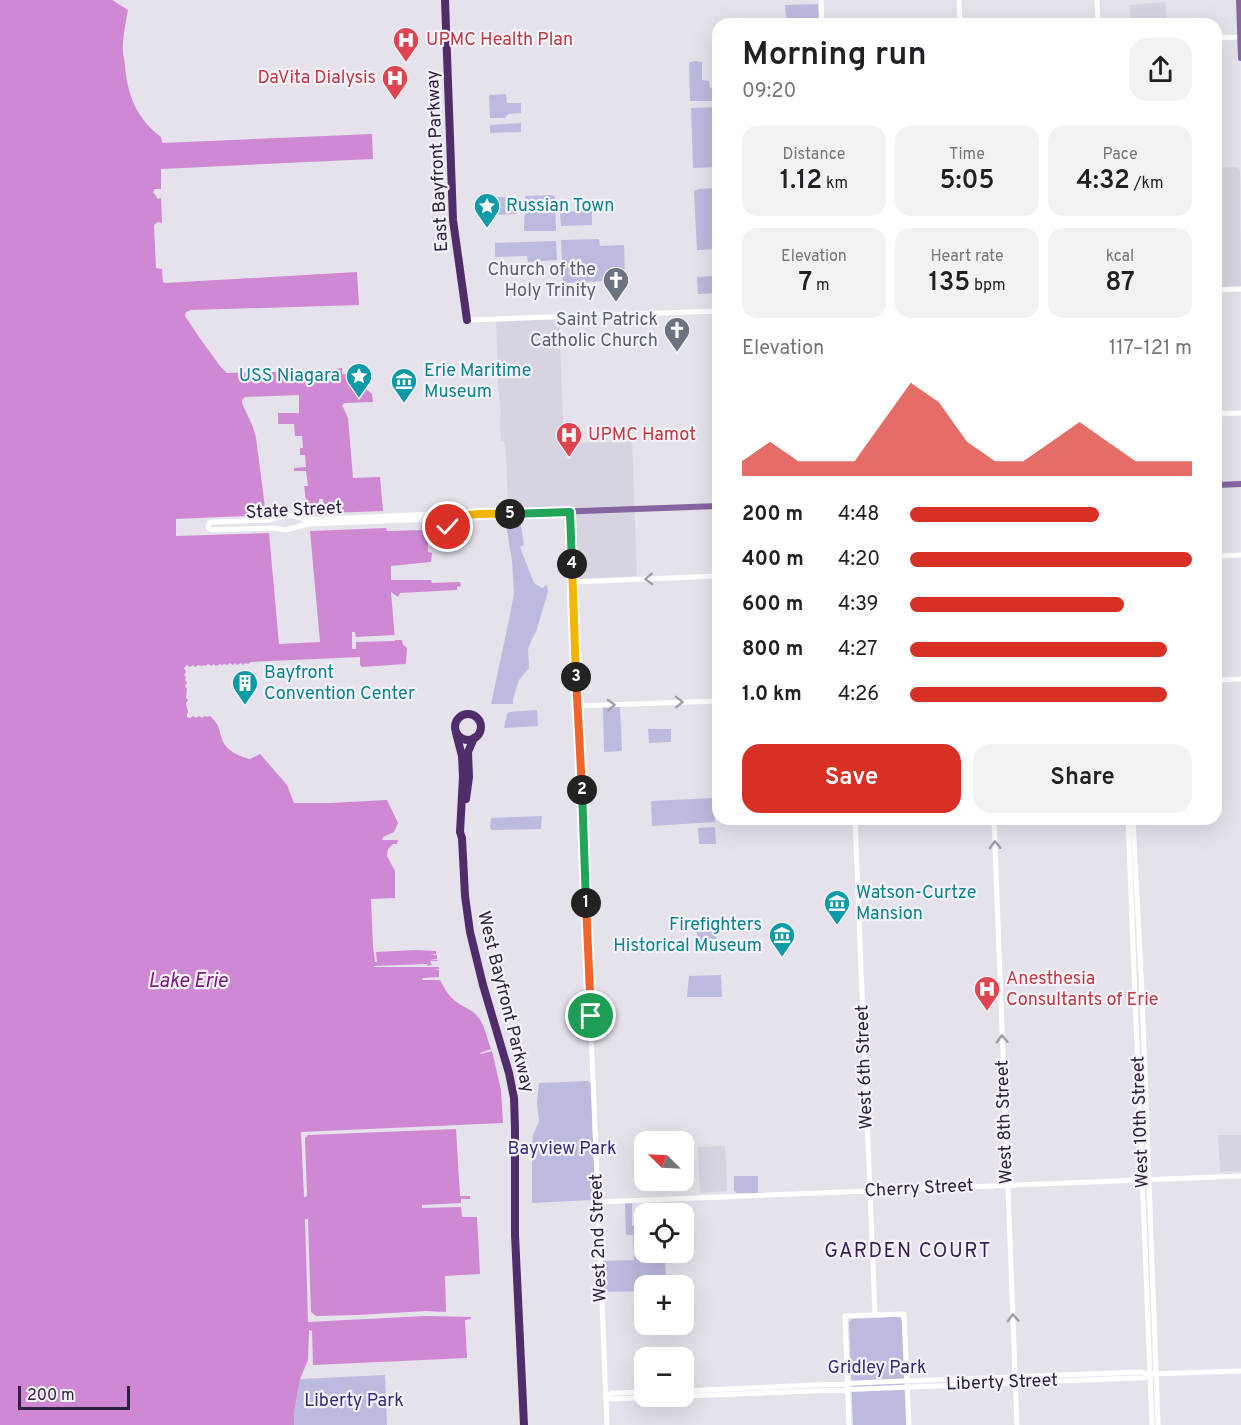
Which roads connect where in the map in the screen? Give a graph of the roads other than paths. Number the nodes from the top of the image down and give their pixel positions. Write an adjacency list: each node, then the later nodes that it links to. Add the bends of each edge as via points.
1 (445, 0): 15 (highway, East Bayfront Parkway, via 453,220)
2 (821, 0): 6 (street)
3 (959, 0): 7 (street)
4 (1097, 0): 8 (street)
5 (1239, 0): 9 (main road)
6 (822, 18)
7 (960, 18)
8 (1098, 18)
9 (1241, 37): 10 (street); 11 (main road)
10 (1222, 38)
11 (1241, 58)
12 (1241, 289): 13 (street)
13 (1222, 290)
14 (712, 311): 15 (street)
15 (467, 320)
16 (1241, 413): 17 (street)
17 (1222, 414)
18 (1241, 484): 19 (main road)
19 (1222, 485)
20 (712, 506): 21 (main road, State Street)
21 (570, 512): 22 (main road, State Street); 29 (street, West 2nd Street)
22 (498, 514): 23 (street, State Street)
23 (465, 515): 24 (street, State Street); 24 (street, State Street, via 305,520 287,515 270,520 213,522 208,527 286,531 308,524)
24 (454, 520): 25 (street, via 448,527)
25 (448, 537)
26 (1241, 555): 27 (street)
27 (1222, 556)
28 (712, 576): 29 (street, one-way to 29)
29 (573, 582): 33 (street, West 2nd Street)
30 (1241, 679): 31 (street)
31 (1222, 680)
32 (712, 701): 33 (street, one-way to 32)
33 (578, 706): 46 (street, West 2nd Street)
34 (456, 733): 35 (highway, via 464,739); 35 (highway, via 457,719 470,714 480,726); 40 (highway, West Bayfront Parkway, via 462,756)
35 (474, 738): 40 (highway, West Bayfront Parkway, via 468,752)
36 (855, 825): 45 (street, West 6th Street)
37 (994, 825): 44 (street, West 8th Street, one-way to 37)
38 (1129, 825): 41 (street, West 10th Street)
39 (1133, 825): 41 (street, West 10th Street)
40 (462, 838): 56 (highway, West Bayfront Parkway, via 470,932 514,1098 515,1235)
41 (1133, 869): 43 (street, West 10th Street)
42 (1241, 1176): 43 (street, Cherry Street)
43 (1145, 1180): 44 (street, Cherry Street); 49 (street, West 10th Street)
44 (1007, 1185): 45 (street, Cherry Street); 50 (street, West 8th Street, one-way to 44)
45 (870, 1191): 46 (street, Cherry Street); 47 (street, West 6th Street)
46 (598, 1202): 55 (street, West 2nd Street)
47 (876, 1315): 51 (street, via 904,1314); 52 (street, via 845,1316)
48 (1241, 1371): 49 (street, Liberty Street)
49 (1153, 1374): 50 (street, Liberty Street); 61 (street, West 10th Street); 62 (street, West 10th Street)
50 (1016, 1379): 51 (street, Liberty Street); 60 (street, West 8th Street)
51 (907, 1384): 52 (street, Liberty Street); 59 (street)
52 (848, 1387): 53 (street, Liberty Street); 55 (street, Liberty Street, via 741,1395); 58 (street)
53 (694, 1391)
54 (634, 1392): 55 (street)
55 (606, 1397): 57 (street, West 2nd Street)
56 (524, 1425)
57 (607, 1425)
58 (849, 1425)
59 (909, 1425)
60 (1017, 1425)
61 (1152, 1425)
62 (1158, 1425)

